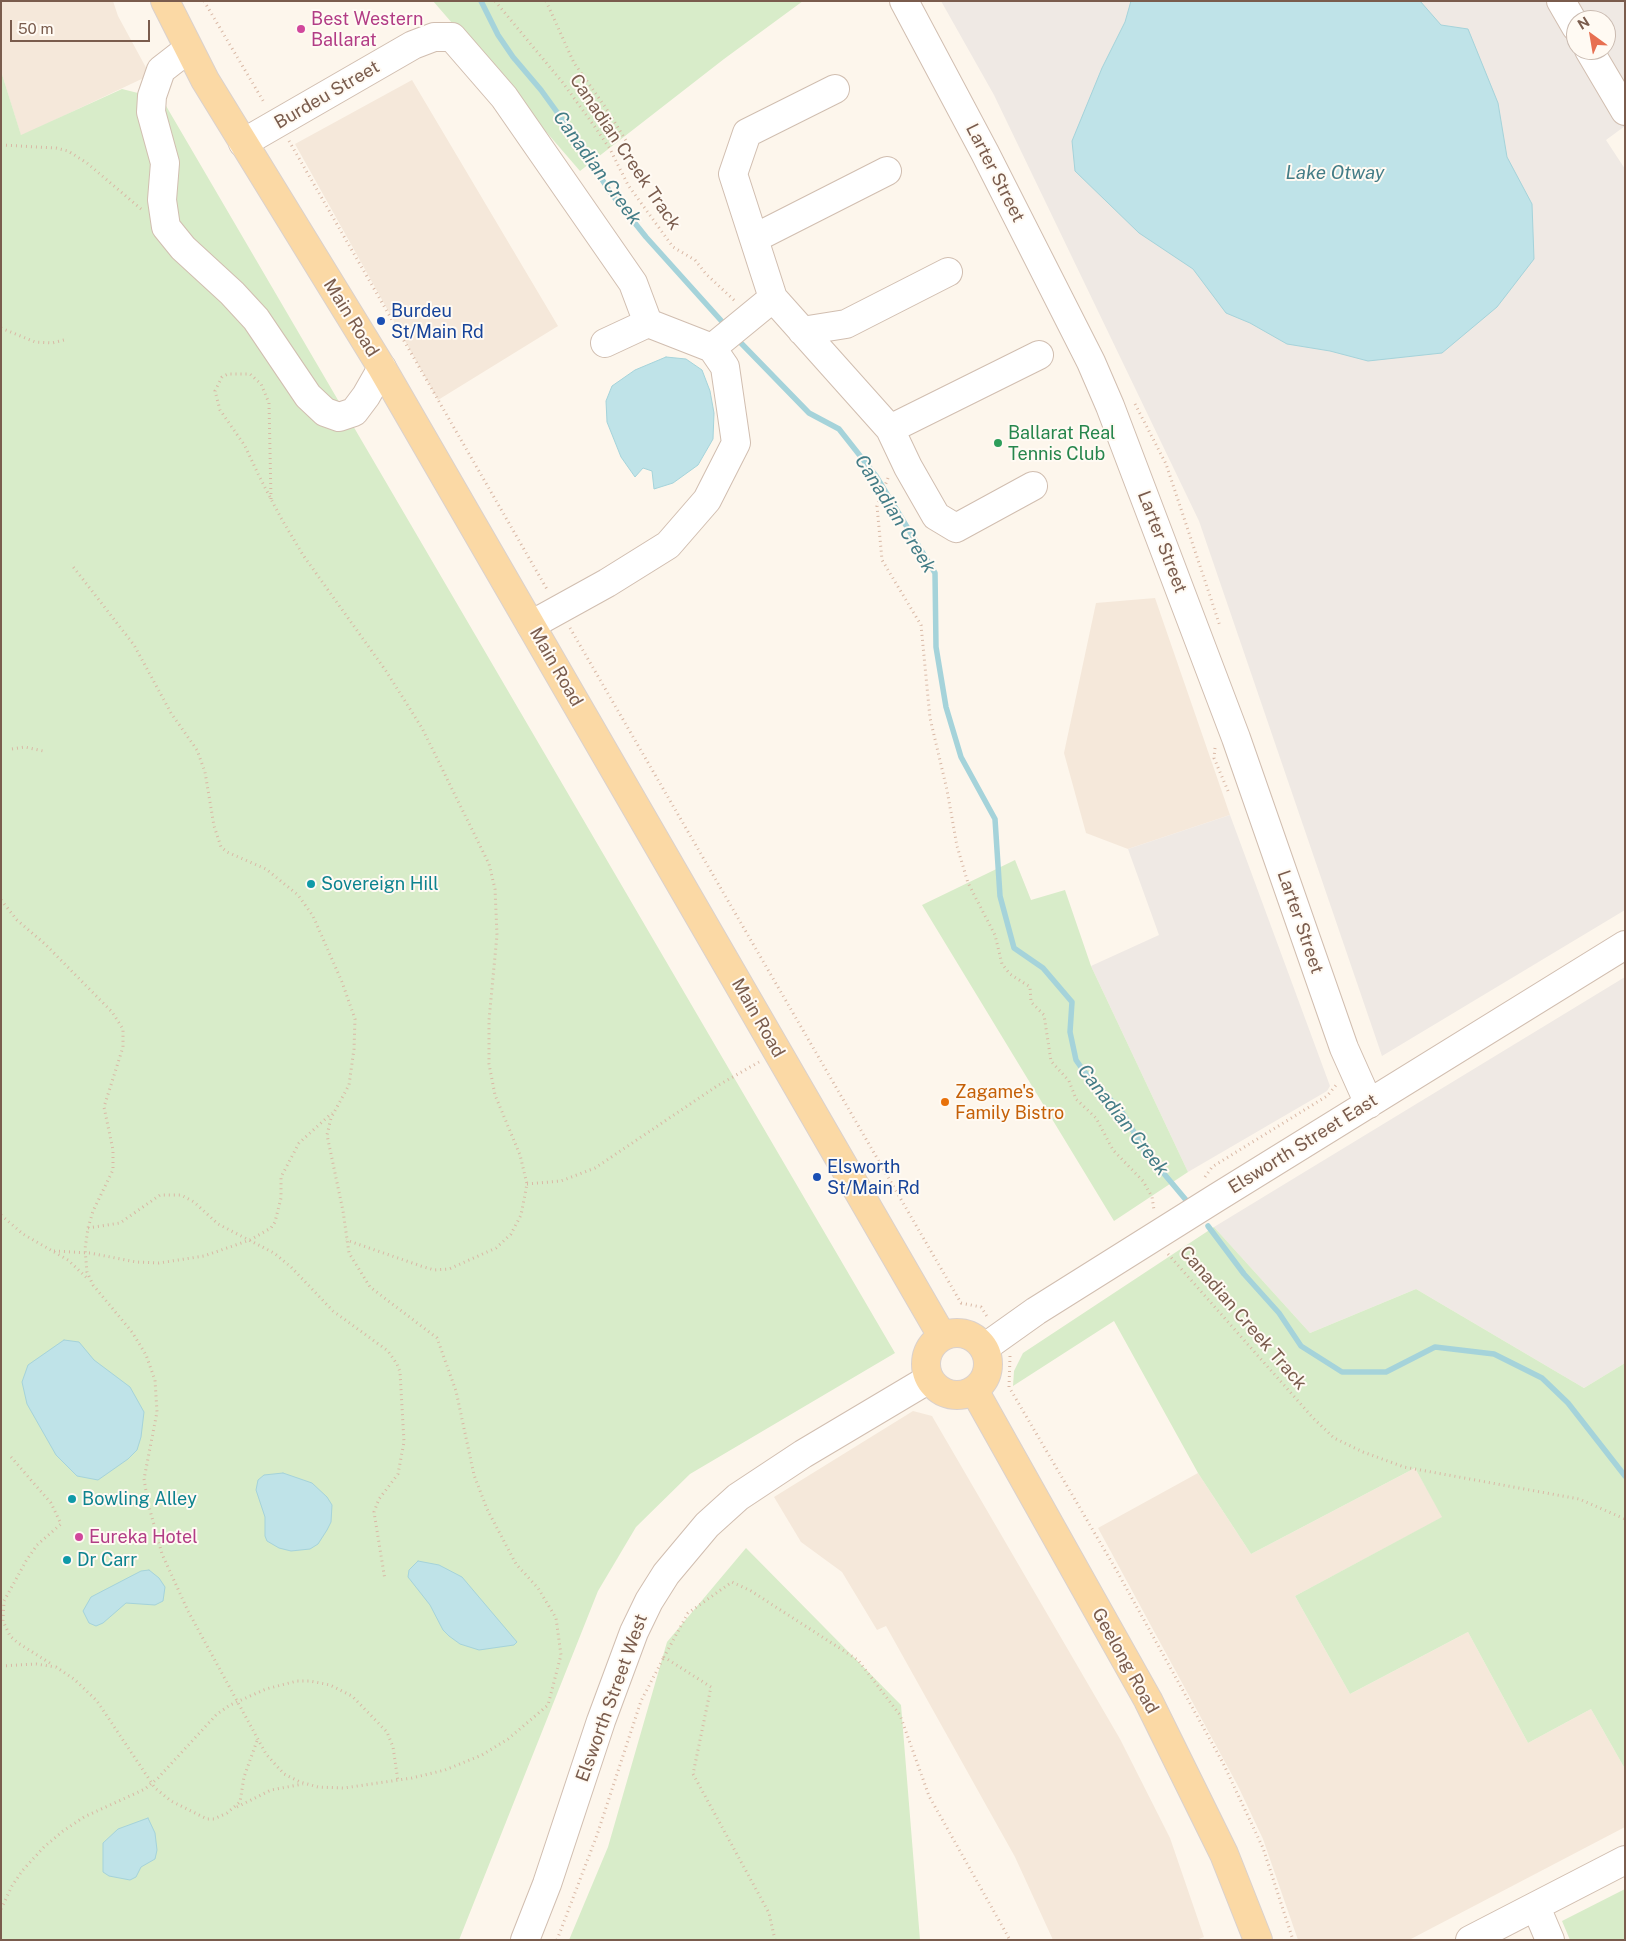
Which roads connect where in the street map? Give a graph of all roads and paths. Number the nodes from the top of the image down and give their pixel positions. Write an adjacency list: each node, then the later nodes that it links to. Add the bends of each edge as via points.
1 (165, 1): 6 (main road, Main Road)
2 (204, 1): 10 (path)
3 (495, 1): 20 (path, Canadian Creek Track, via 595,127 628,185 674,247 695,260)
4 (546, 1): 13 (path, via 574,63)
5 (904, 1): 41 (street, Larter Street, via 985,153 1110,406 1236,738)
6 (188, 49): 12 (main road, Main Road); 16 (street, via 161,70 155,81 151,104 152,120 165,163 162,200 165,222)
7 (1595, 60): 9 (street)
8 (835, 89): 17 (street, via 747,133 733,174)
9 (1625, 111)
10 (270, 112)
11 (285, 135): 34 (path)
12 (243, 143): 21 (street, Burdeu Street, via 413,45 438,36 452,37 504,97 633,283); 28 (main road, Main Road)
13 (628, 144)
14 (1, 145): 16 (path, via 68,151 87,163)
15 (887, 171): 17 (street)
16 (172, 236): 28 (street, via 256,319 308,396 325,412 339,416 354,412)
17 (755, 238): 19 (street)
18 (948, 272): 23 (street, via 846,324)
19 (774, 298): 20 (street); 23 (street)
20 (751, 316): 26 (street)
21 (648, 323): 25 (street); 26 (street)
22 (1, 328): 24 (path, via 35,342)
23 (802, 331): 29 (street)
24 (64, 340)
25 (605, 343)
26 (712, 348): 34 (street, via 725,367 736,443 707,500 668,545)
27 (1039, 355): 29 (street)
28 (382, 368): 35 (main road, Main Road)
29 (890, 430): 31 (street, via 936,516 956,528)
30 (890, 471): 48 (path, Canadian Creek Track, via 877,506 882,560 921,625 930,718 956,846 968,883 995,935 1002,964 1010,974 1030,986 1031,1002 1044,1015 1051,1061 1069,1081 1076,1098 1096,1118 1112,1150 1143,1181 1150,1193)
31 (1033, 486)
32 (271, 499): 32 (path, via 269,403 260,384 250,374 228,374 222,377 216,391 220,410 245,446); 44 (path, via 302,555 386,671 417,720 489,864 495,889 497,935 489,1020 489,1064 495,1095 520,1156)
33 (71, 564): 43 (path, via 134,645 172,713 198,750 221,847 283,880 306,906 325,940 354,1019 350,1078 343,1099)
34 (559, 610): 35 (street); 55 (path, via 961,1303 981,1307)
35 (531, 625): 40 (main road, Main Road)
36 (12, 749): 37 (path, via 25,747)
37 (43, 751)
38 (1, 900): 47 (path, via 17,920 112,1012 123,1029 123,1047 104,1107 113,1150 113,1170)
39 (1625, 945): 42 (street, Elsworth Street East)
40 (777, 1052): 44 (path, via 717,1086 595,1168 561,1181); 54 (main road, Main Road)
41 (1354, 1074): 42 (street, Larter Street); 45 (path, via 1335,1085 1327,1096 1212,1167 1205,1177)
42 (1369, 1104): 45 (street, Elsworth Street East)
43 (334, 1111): 49 (path, via 295,1150 281,1177 276,1222 272,1228); 50 (path, via 328,1124 328,1144)
44 (526, 1184): 50 (path, via 521,1215 511,1234 496,1248 448,1269 434,1270)
45 (1216, 1198): 48 (street, Elsworth Street East)
46 (1, 1215): 51 (path, via 23,1234)
47 (88, 1228): 49 (path, via 120,1223 152,1199 173,1194 194,1202 218,1224); 52 (path)
48 (1160, 1233): 55 (street, Elsworth Street East); 59 (path, Canadian Creek Track, via 1170,1256 1312,1418 1334,1438 1404,1467 1579,1499)
49 (250, 1240): 52 (path, via 204,1256 159,1263); 60 (path, via 291,1267 333,1310 382,1345 397,1364 404,1442 401,1466 374,1512)
50 (346, 1240): 68 (path, via 349,1253 370,1287 437,1338 456,1391 474,1475 516,1564 538,1588 556,1618 561,1655 548,1705 508,1739 482,1755 452,1767)
51 (54, 1251): 52 (path); 53 (path, via 78,1268)
52 (85, 1253): 53 (path, via 87,1272)
53 (93, 1285): 66 (path, via 132,1332 146,1355 155,1380 157,1412 144,1479 156,1538 188,1611)
54 (942, 1336): 55 (main road, via 966,1334); 56 (main road, via 926,1355)
55 (991, 1342): 57 (main road, via 984,1380); 80 (path, via 1010,1358 1009,1387 1086,1516 1223,1763 1264,1848)
56 (929, 1379): 57 (main road, via 938,1389 949,1394 962,1395); 75 (street, Elsworth Street West, via 738,1497 707,1525 666,1574 634,1632)
57 (974, 1390): 79 (main road, Geelong Road, via 1161,1726 1224,1854)
58 (11, 1457): 62 (path, via 50,1503 61,1524 37,1545 8,1592 2,1615)
59 (1625, 1519)
60 (385, 1580)
61 (1, 1624): 62 (path)
62 (10, 1636): 65 (path)
63 (664, 1657): 76 (path, via 641,1701 597,1834); 77 (path, via 711,1687 692,1774 769,1913); 78 (path, via 688,1613 732,1582 858,1660 900,1715 929,1796)
64 (1, 1666): 65 (path, via 36,1664)
65 (56, 1667): 69 (path, via 74,1679 97,1702)
66 (238, 1702): 67 (path); 68 (path, via 266,1689 297,1681 321,1682 342,1690 362,1705 387,1732 393,1747); 69 (path, via 207,1723)
67 (258, 1738): 70 (path, via 277,1768); 71 (path, via 244,1777 241,1799)
68 (398, 1781): 70 (path, via 344,1788)
69 (151, 1784): 71 (path, via 171,1801 207,1819); 74 (path, via 63,1831 22,1872)
70 (310, 1785): 71 (path, via 279,1787)
71 (232, 1810)
72 (1625, 1860): 73 (street)
73 (1536, 1906): 81 (street); 82 (street)
74 (1, 1909)
75 (525, 1940)
76 (556, 1940)
77 (776, 1940)
78 (1010, 1940)
79 (1258, 1940)
80 (1293, 1940)
81 (1470, 1940)
82 (1550, 1940)

